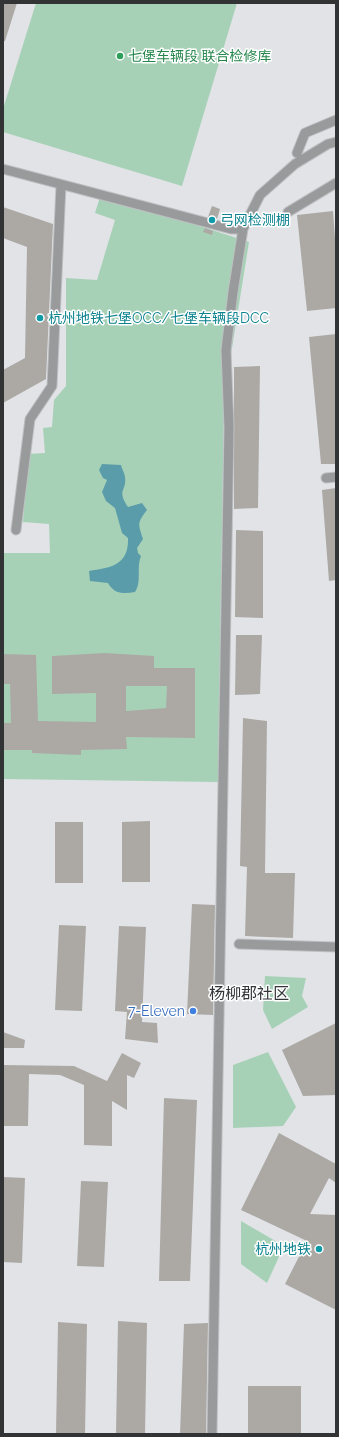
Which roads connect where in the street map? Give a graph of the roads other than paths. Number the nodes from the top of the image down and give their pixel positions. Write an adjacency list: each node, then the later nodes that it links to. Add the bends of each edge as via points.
1 (336, 120): 3 (street, via 305,133)
2 (336, 142): 8 (street, via 328,144 295,164 260,195)
3 (297, 153)
4 (3, 169): 6 (street)
5 (336, 183): 7 (street)
6 (61, 185): 8 (street, via 231,229); 11 (street, via 52,386 30,419)
7 (288, 212)
8 (243, 229): 14 (street, via 226,350 229,427)
9 (336, 477): 10 (street)
10 (326, 478)
11 (16, 530)
12 (239, 944): 13 (street)
13 (336, 947)
14 (212, 1434)

